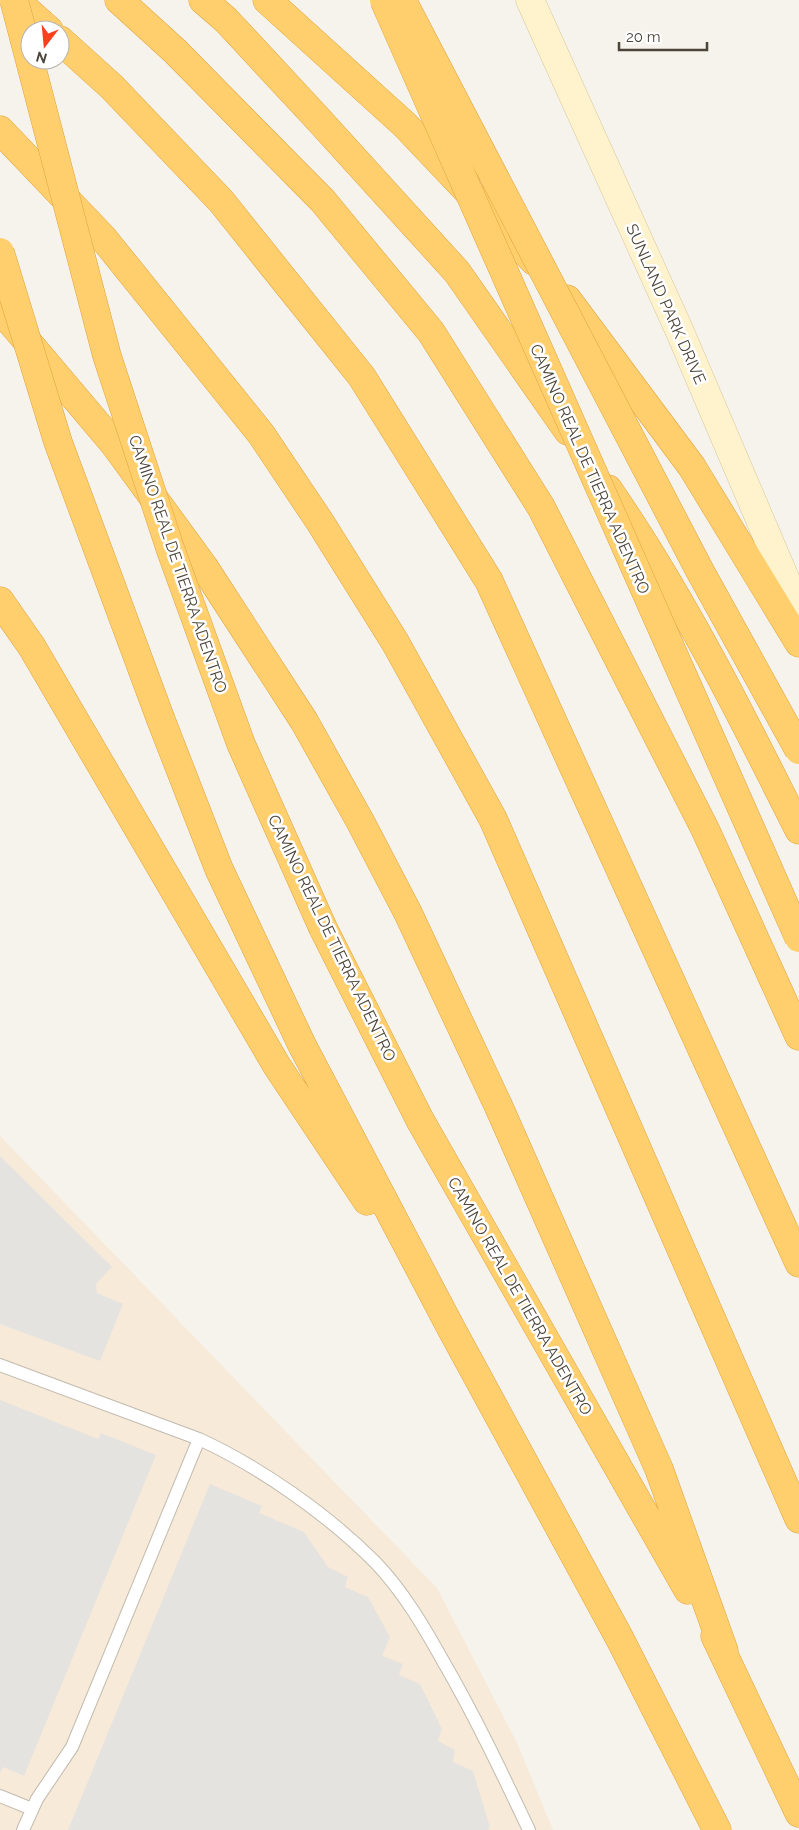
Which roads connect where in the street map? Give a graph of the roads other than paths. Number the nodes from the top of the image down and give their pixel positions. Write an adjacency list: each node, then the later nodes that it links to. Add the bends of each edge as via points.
1 (15, 0): 8 (highway); 25 (highway, CAMINO REAL DE TIERRA ADENTRO, bridge, via 107,356 170,548 241,744 323,928 425,1128 541,1336)
2 (119, 0): 19 (highway, via 175,51 323,201 431,332 541,507 705,829)
3 (203, 0): 17 (highway, via 226,20 457,272 636,531 728,689)
4 (268, 0): 15 (highway, via 405,125 554,281 692,467)
5 (384, 0): 18 (highway, CAMINO REAL DE TIERRA ADENTRO, bridge)
6 (402, 0): 16 (highway, bridge, via 700,571)
7 (530, 0): 14 (main road, SUNLAND PARK DRIVE, via 680,332)
8 (38, 20)
9 (70, 49): 20 (highway, via 112,87 221,202 362,377 489,581)
10 (0, 130): 24 (highway, via 104,239 261,434 394,642 494,818)
11 (0, 252): 21 (highway, bridge, via 58,442 219,869 302,1045)
12 (0, 309): 25 (highway, via 115,444 204,567 304,721 360,821 408,913 498,1105 659,1469)
13 (0, 601): 21 (highway, via 32,647 277,1066)
14 (799, 611)
15 (799, 643)
16 (799, 750)
17 (799, 830)
18 (799, 938)
19 (799, 1036)
20 (799, 1263)
21 (452, 1330): 31 (highway, via 620,1639)
22 (0, 1364): 23 (lane)
23 (199, 1438): 27 (lane, via 72,1748); 30 (lane, via 236,1458 308,1506 375,1562 430,1637 474,1716)
24 (799, 1519)
25 (724, 1651): 28 (highway, CAMINO REAL DE TIERRA ADENTRO)
26 (0, 1796): 27 (lane)
27 (32, 1809): 29 (lane)
28 (799, 1813)
29 (23, 1830)
30 (529, 1830)
31 (717, 1830)

